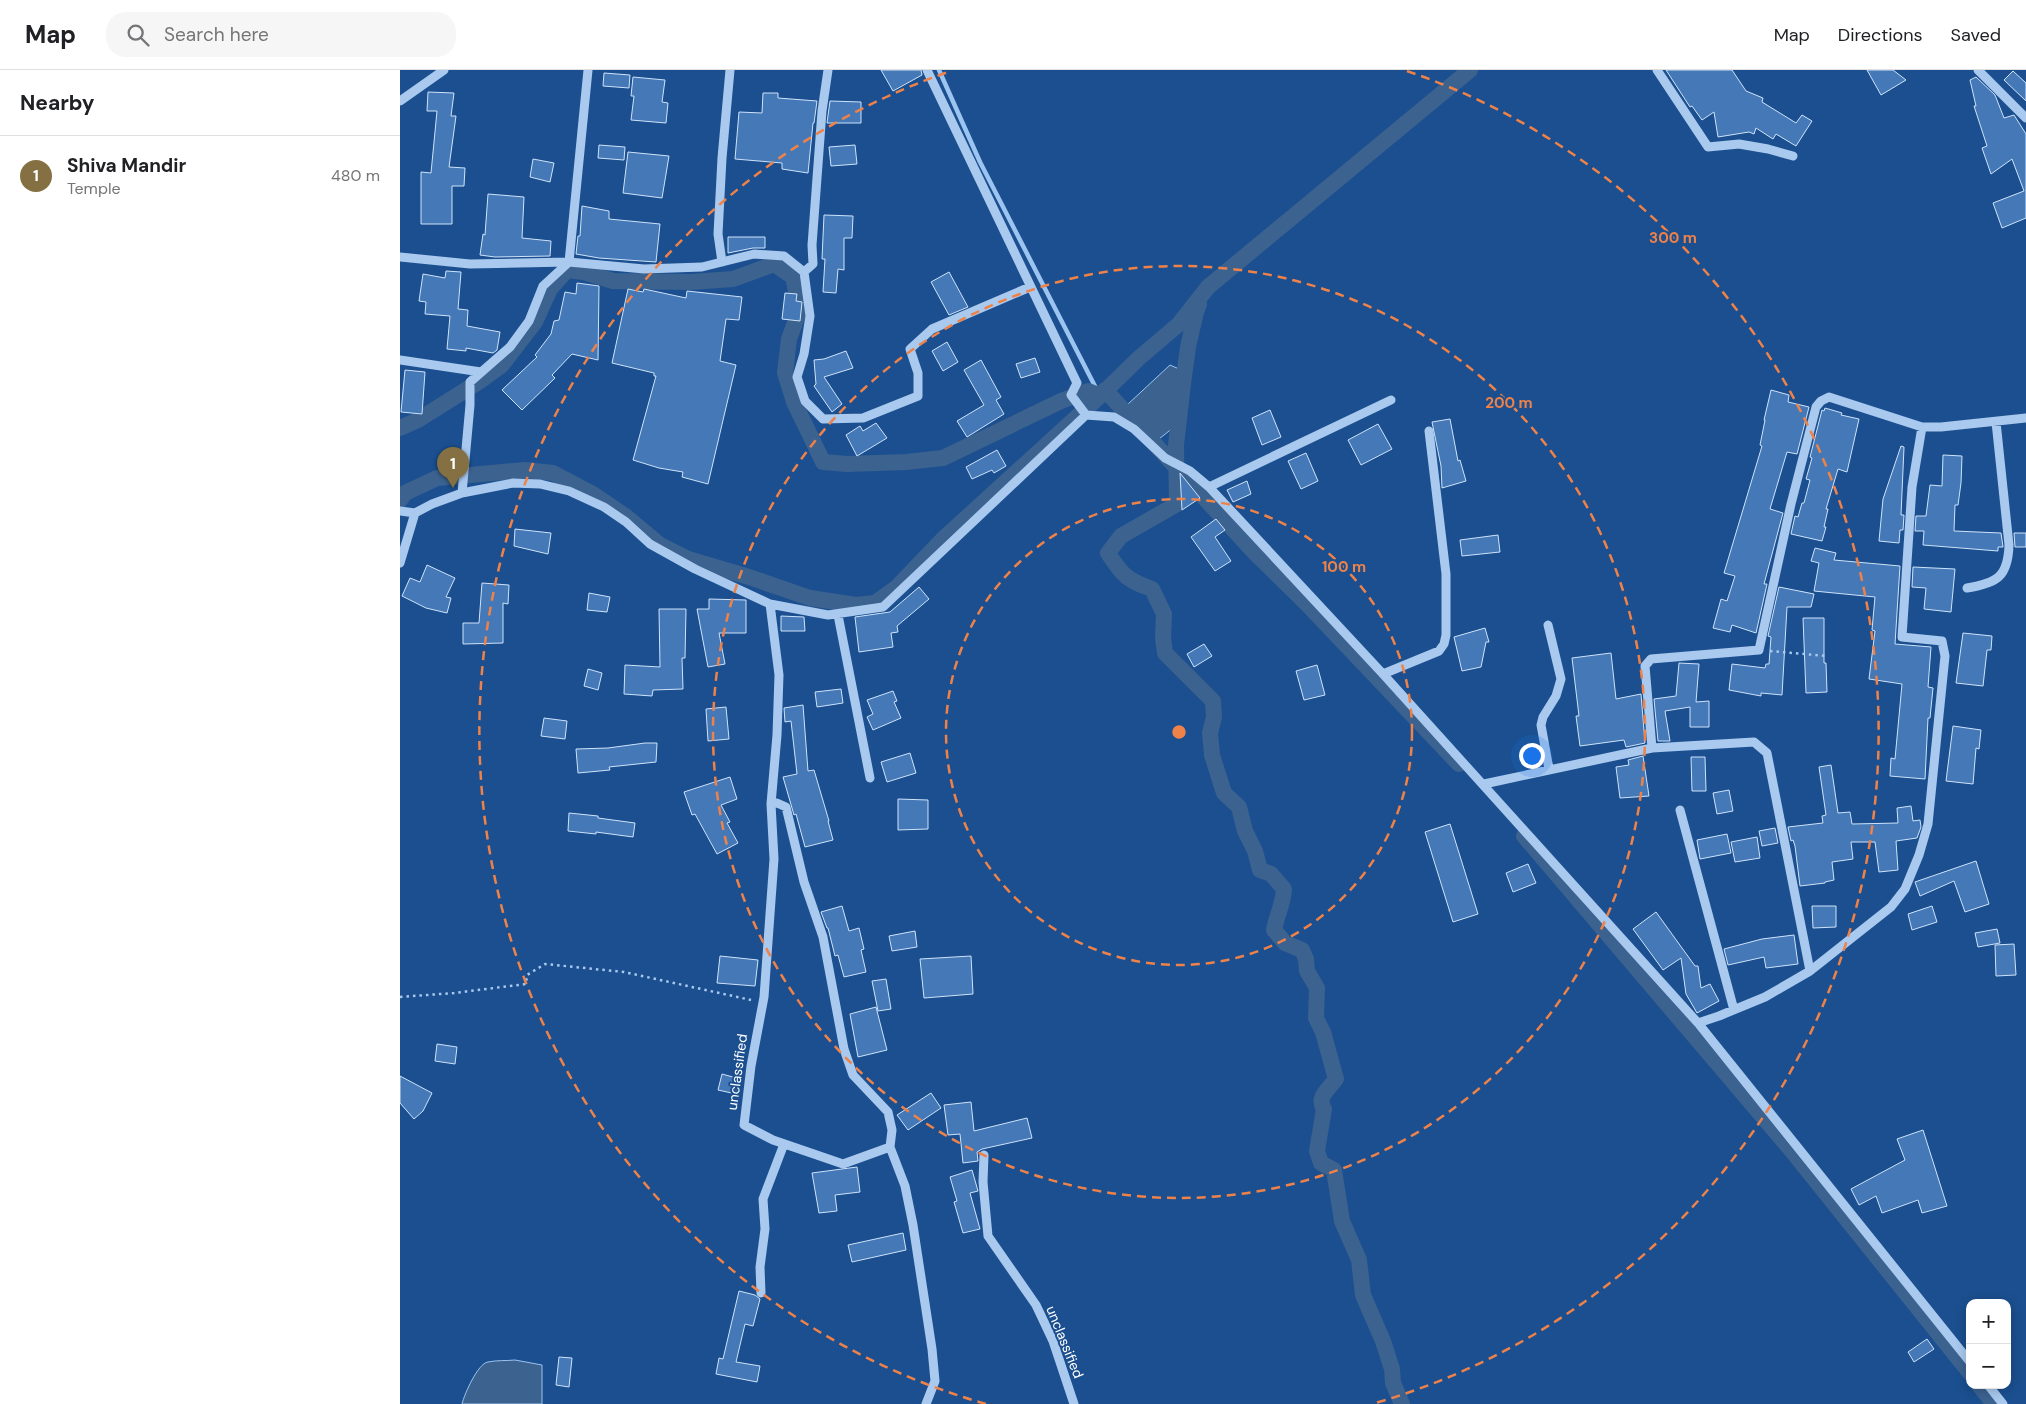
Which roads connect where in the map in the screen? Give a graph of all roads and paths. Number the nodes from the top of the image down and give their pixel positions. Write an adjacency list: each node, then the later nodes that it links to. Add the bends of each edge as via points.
1 (444, 70): 8 (street)
2 (588, 70): 12 (street)
3 (730, 70): 13 (street, via 718,234)
4 (828, 70): 14 (street, via 815,204 813,264)
5 (927, 70): 15 (street)
6 (1657, 70): 10 (street, via 1708,147 1739,144)
7 (1978, 70): 9 (street)
8 (400, 101)
9 (2026, 118)
10 (1793, 156)
11 (400, 257): 12 (street, via 470,264)
12 (569, 262): 13 (street, via 644,269 702,267); 17 (street, via 543,286 529,321 510,347)
13 (722, 262): 14 (street, via 754,254 784,256)
14 (804, 272): 15 (street, via 810,316 797,376 805,401 823,419 863,418 918,396 918,373 910,349 932,328)
15 (1030, 287): 19 (street, via 1077,383 1071,395)
16 (400, 360): 17 (street)
17 (481, 372): 25 (street, via 470,382)
18 (1391, 400): 24 (street)
19 (1086, 415): 24 (street, via 1114,417 1134,429 1165,458); 31 (street, via 883,607)
20 (2026, 418): 21 (street)
21 (1996, 422): 22 (street); 29 (street, via 2008,562 2001,575 1988,584)
22 (1922, 428): 33 (street, via 1830,397 1816,407); 42 (street, via 1912,487 1902,637 1942,641 1945,656 1928,824 1905,889 1890,907)
23 (1429, 431): 35 (street, via 1446,574 1446,635 1439,651)
24 (1209, 487): 35 (street)
25 (462, 490): 27 (street); 30 (street, via 512,483 540,484 569,491 604,507 650,544)
26 (400, 511): 27 (street)
27 (415, 513): 28 (street)
28 (400, 563)
29 (1967, 588)
30 (770, 604): 31 (street); 40 (street, unclassified, via 780,674)
31 (838, 615): 38 (street)
32 (1548, 625): 37 (street, via 1562,679 1541,725)
33 (1759, 650): 34 (path); 36 (street, via 1651,658 1647,661 1646,697)
34 (1827, 656)
35 (1384, 674): 39 (street)
36 (1652, 748): 37 (street); 42 (street, via 1754,742 1767,754)
37 (1549, 769): 39 (street)
38 (870, 778)
39 (1484, 784): 46 (street)
40 (771, 804): 44 (street, unclassified, via 774,859); 48 (street, via 786,806 804,882 822,937 844,1049 853,1075 888,1112 892,1130)
41 (1680, 810): 45 (street)
42 (1810, 971): 45 (street, via 1765,997)
43 (400, 997): 44 (path, via 526,984 528,975 545,964 624,972)
44 (763, 1001): 47 (street, unclassified, via 750,1066 744,1125)
45 (1734, 1010): 46 (street)
46 (1698, 1023): 51 (street)
47 (784, 1144): 48 (street, unclassified, via 843,1164); 50 (street, via 763,1199 765,1229 760,1267)
48 (890, 1147): 53 (street, via 905,1186 931,1340 936,1381)
49 (984, 1155): 54 (street, unclassified, via 988,1236 1036,1305 1053,1341)
50 (761, 1293)
51 (1966, 1357)
52 (1991, 1389): 55 (street)
53 (926, 1404)
54 (1074, 1404)
55 (2004, 1404)

